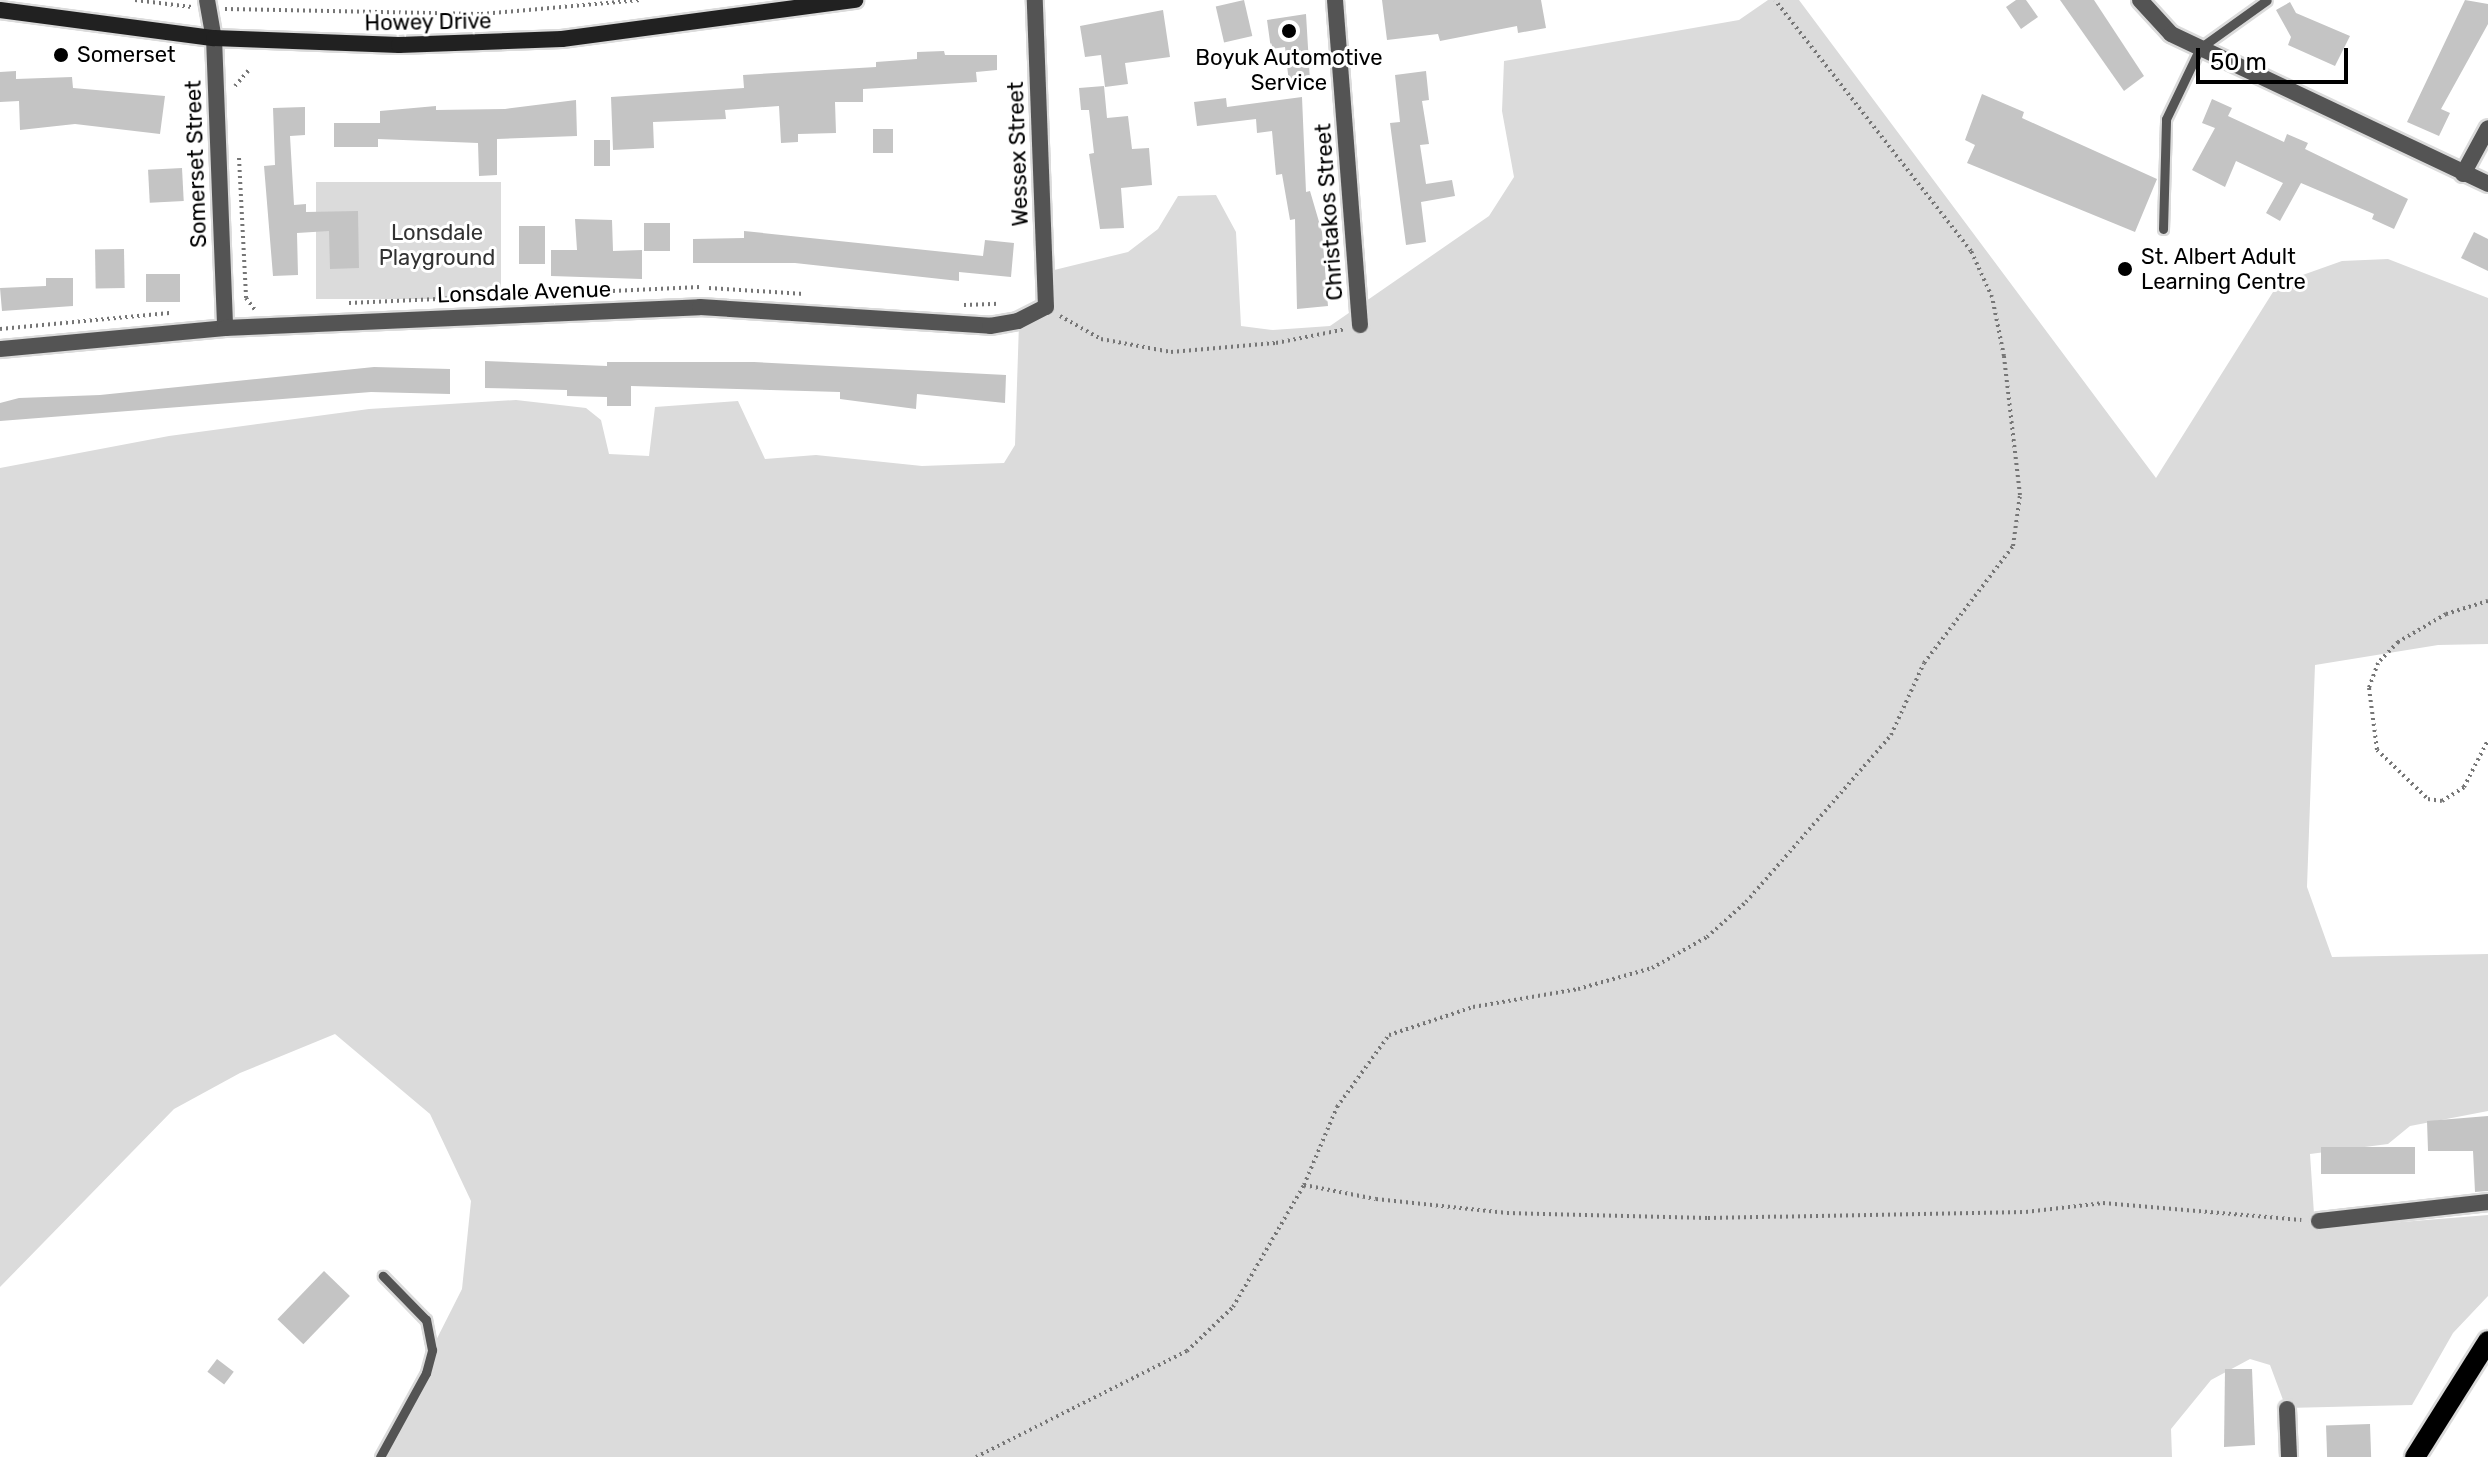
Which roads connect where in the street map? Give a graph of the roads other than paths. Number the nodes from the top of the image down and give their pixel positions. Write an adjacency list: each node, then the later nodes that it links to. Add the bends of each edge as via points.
1 (855, 0): 8 (main road, Howey Drive, via 511,43 352,45)
2 (1035, 0): 14 (street, Wessex Street)
3 (1335, 0): 15 (street, Christakos Street)
4 (2140, 0): 9 (street, via 2171,34)
5 (2267, 0): 9 (lane)
6 (208, 4): 8 (street, Somerset Street)
7 (0, 10): 8 (main road, Howey Drive)
8 (214, 38): 16 (street, Somerset Street)
9 (2200, 48): 11 (street); 13 (lane, via 2166,119)
10 (2488, 128): 11 (street)
11 (2463, 174): 12 (street)
12 (2488, 184)
13 (2163, 229)
14 (1046, 307): 16 (street, Lonsdale Avenue, via 1018,321 990,326 700,307)
15 (1360, 325)
16 (225, 328): 17 (street, Lonsdale Avenue)
17 (0, 349)
18 (2488, 1202): 19 (street)
19 (2319, 1221)
20 (383, 1276): 24 (lane, via 426,1320 432,1350 426,1373)
21 (2488, 1341): 22 (main road)
22 (2478, 1369): 26 (main road)
23 (2287, 1409): 25 (street)
24 (380, 1457)
25 (2289, 1457)
26 (2415, 1457)

